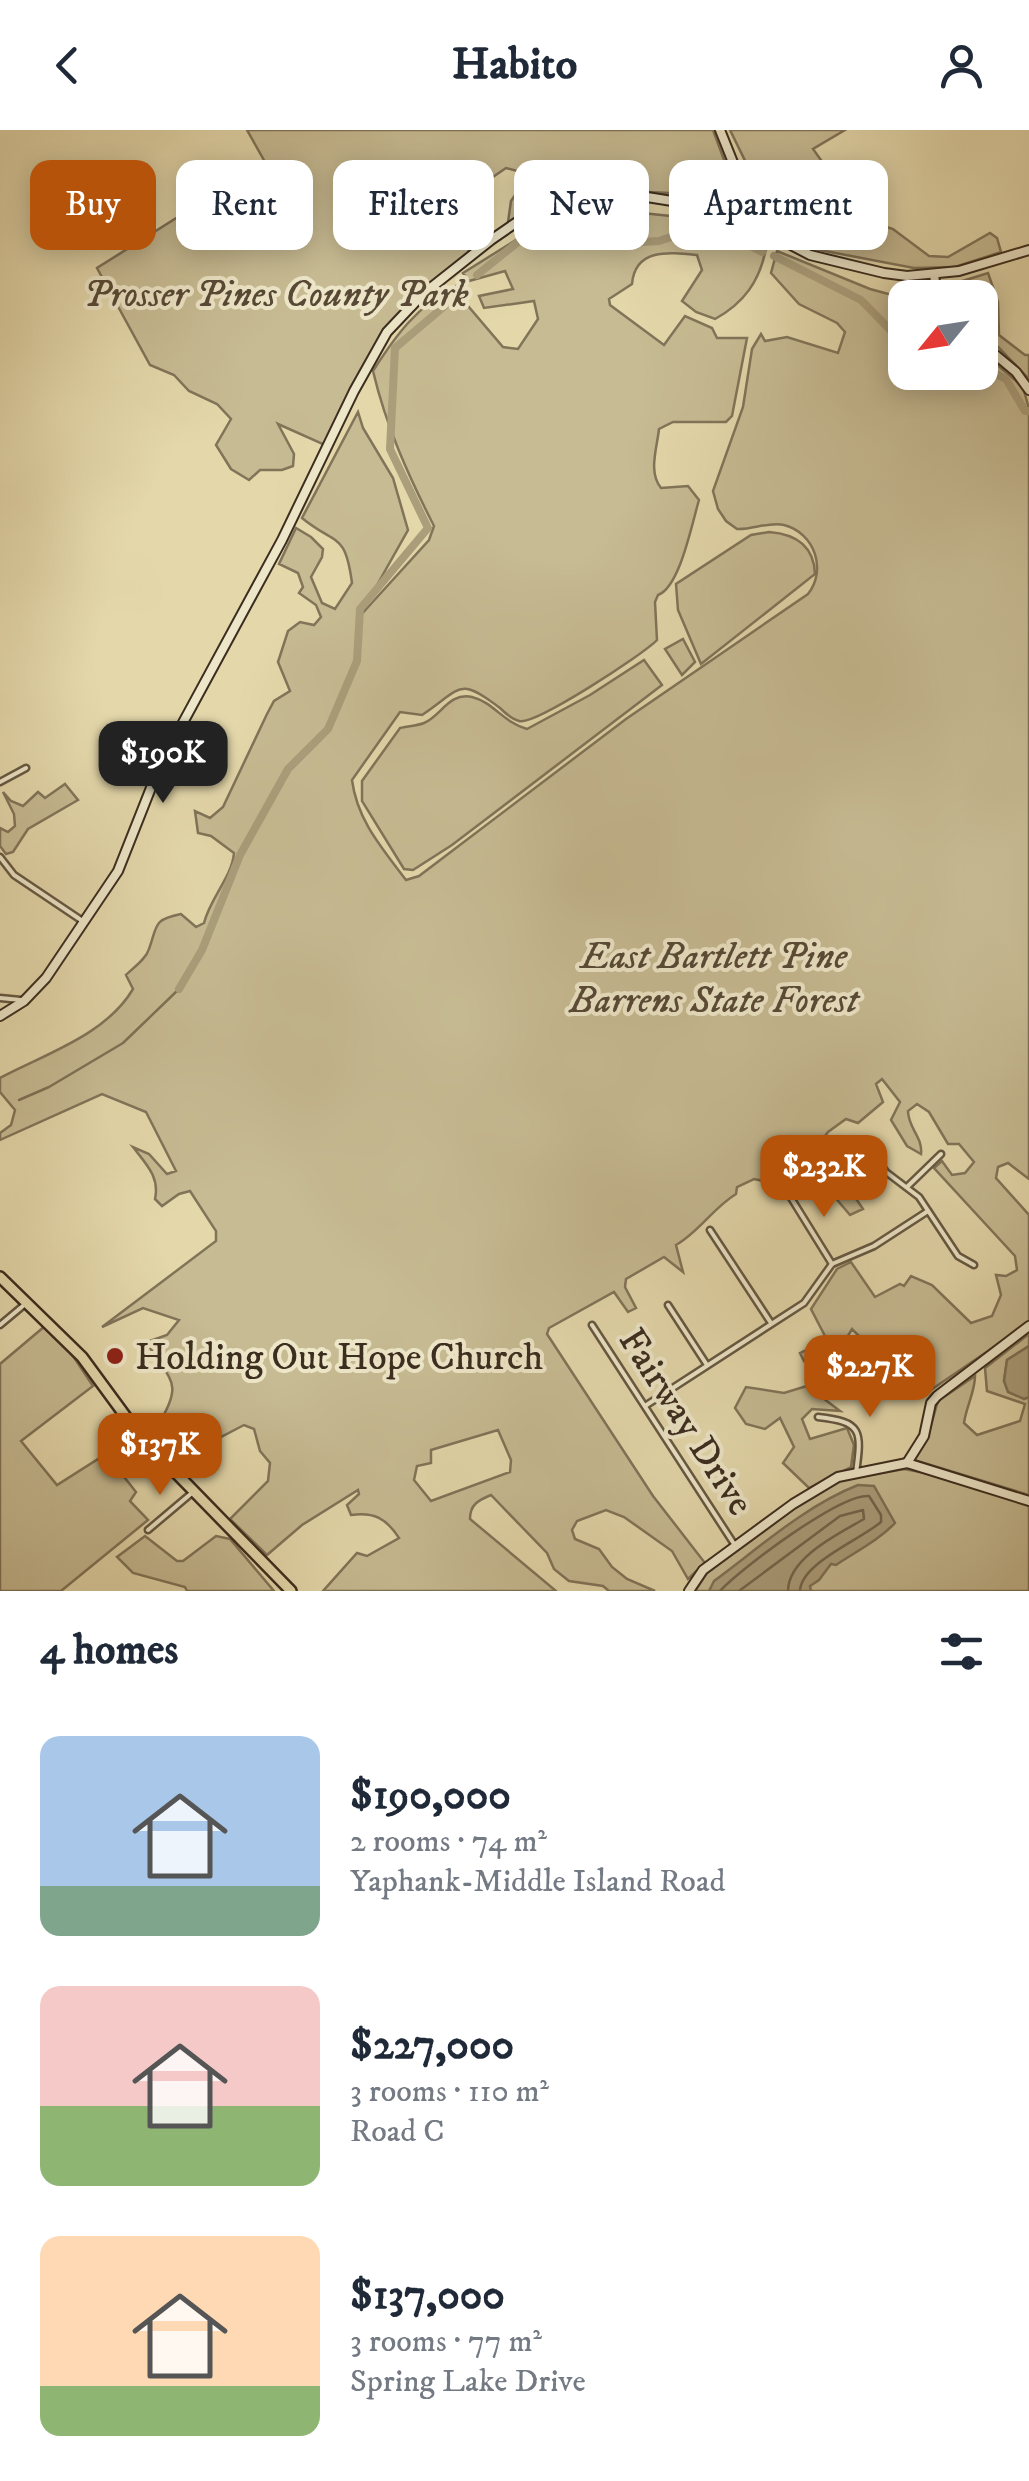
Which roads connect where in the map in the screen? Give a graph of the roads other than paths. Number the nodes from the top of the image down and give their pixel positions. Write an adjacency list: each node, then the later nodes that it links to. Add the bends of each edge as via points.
1 (720, 130): 2 (main road)
2 (732, 160)
3 (669, 198): 13 (main road, via 628,194 573,201 527,218 405,310 373,356 160,766 118,870)
4 (801, 250): 6 (main road, via 884,274)
5 (1029, 250): 6 (main road)
6 (934, 274): 7 (main road)
7 (935, 280)
8 (998, 357): 9 (main road)
9 (1029, 390)
10 (26, 768): 11 (street)
11 (0, 782)
12 (0, 857): 13 (street, via 14,875)
13 (84, 922): 15 (main road)
14 (0, 998): 15 (street)
15 (26, 999): 16 (main road)
16 (2, 1012)
17 (866, 1145): 19 (street)
18 (941, 1154): 19 (street)
19 (907, 1187): 21 (street)
20 (788, 1194): 23 (street)
21 (928, 1211): 23 (street); 24 (street, via 954,1252)
22 (710, 1230): 28 (street)
23 (832, 1264): 28 (street, via 804,1303)
24 (974, 1265)
25 (0, 1278): 26 (main road)
26 (28, 1302): 29 (street); 37 (main road, via 82,1356 134,1429)
27 (668, 1305): 32 (street)
28 (771, 1323): 32 (street)
29 (0, 1325)
30 (592, 1326): 33 (street, Fairway Drive)
31 (1029, 1326): 35 (main road, via 937,1396)
32 (706, 1365): 33 (street)
33 (645, 1406): 40 (street, Fairway Drive)
34 (818, 1416): 36 (street, via 855,1427)
35 (907, 1463): 36 (main road); 38 (main road)
36 (856, 1473): 40 (main road, via 810,1493)
37 (194, 1492): 39 (street); 41 (main road)
38 (1029, 1500)
39 (148, 1530)
40 (736, 1547): 42 (main road, via 704,1570)
41 (291, 1591)
42 (689, 1591)

